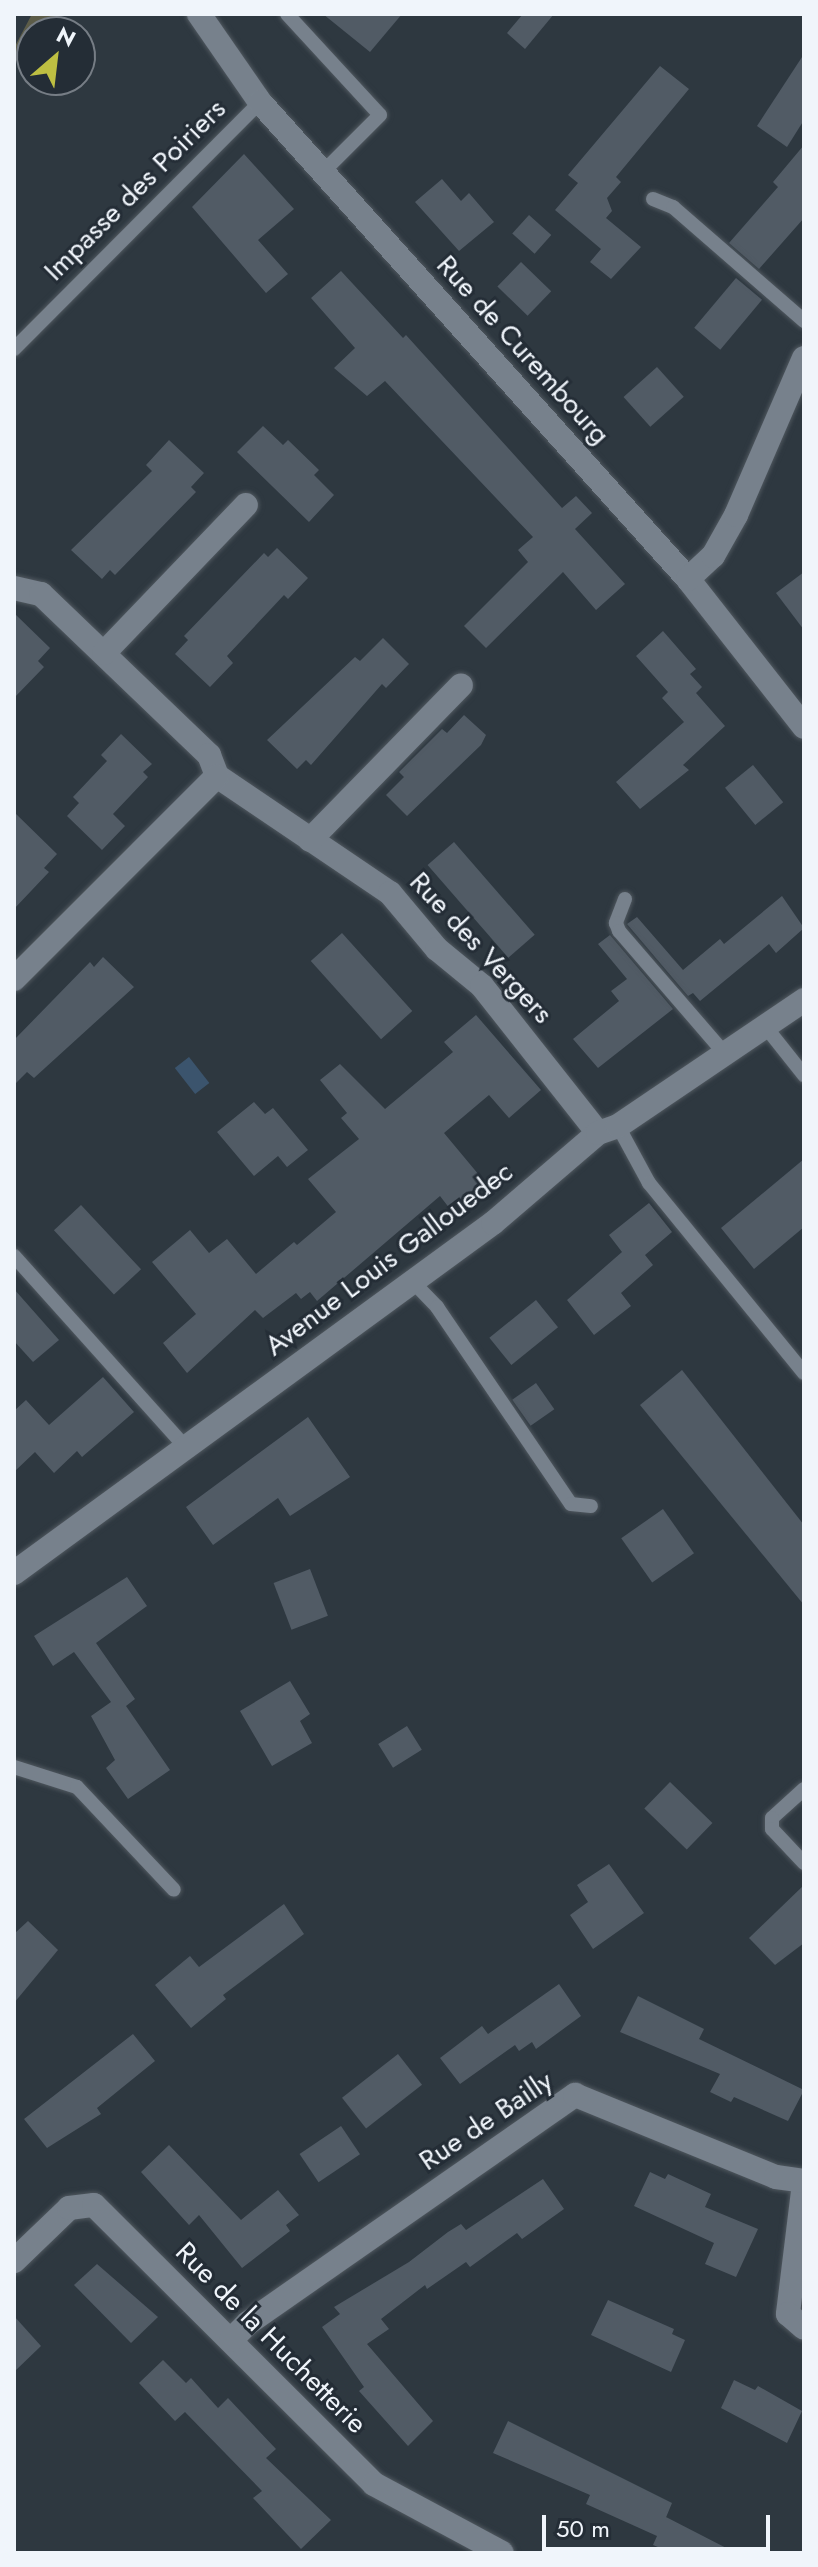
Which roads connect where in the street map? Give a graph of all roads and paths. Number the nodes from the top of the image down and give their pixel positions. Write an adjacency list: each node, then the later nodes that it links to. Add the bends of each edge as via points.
1 (199, 14): 3 (street, Rue de Curembourg)
2 (287, 14): 4 (lane, via 380,115)
3 (260, 102): 4 (street, Rue de Curembourg); 7 (lane, Impasse des Poiriers)
4 (323, 172): 10 (street, Rue de Curembourg)
5 (653, 199): 6 (lane, via 673,207)
6 (804, 321)
7 (14, 349)
8 (804, 358): 10 (street, via 736,515 713,556)
9 (246, 505): 12 (street)
10 (688, 579): 14 (street, Rue de Curembourg)
11 (14, 588): 12 (street, Rue des Vergers, via 41,594)
12 (104, 653): 15 (street, Rue des Vergers, via 209,755)
13 (461, 685): 16 (street)
14 (804, 727)
15 (217, 776): 16 (street, Rue des Vergers); 18 (street)
16 (310, 840): 23 (street, Rue des Vergers, via 390,893 437,949 482,986)
17 (625, 899): 21 (lane, via 616,923 619,931)
18 (14, 979)
19 (804, 1000): 20 (street, Avenue Louis Gallouedec)
20 (765, 1026): 21 (street, Avenue Louis Gallouedec); 22 (lane)
21 (725, 1054): 23 (street, Avenue Louis Gallouedec)
22 (804, 1075)
23 (608, 1129): 25 (street, Avenue Louis Gallouedec); 26 (lane)
24 (14, 1256): 27 (lane)
25 (413, 1282): 27 (street, Avenue Louis Gallouedec); 28 (lane, via 437,1307 571,1504)
26 (804, 1373)
27 (186, 1448): 29 (street, Avenue Louis Gallouedec)
28 (591, 1506)
29 (14, 1573)
30 (14, 1767): 33 (lane, via 77,1787)
31 (804, 1789): 32 (lane, via 772,1818 772,1829)
32 (804, 1863)
33 (174, 1890)
34 (804, 2182): 36 (street, via 788,2303 788,2314); 37 (street, Rue de Bailly, via 776,2177 575,2095)
35 (14, 2261): 37 (street, Rue de la Huchetterie, via 69,2208 94,2205)
36 (804, 2328)
37 (231, 2340): 38 (street, Rue de la Huchetterie, via 374,2484)
38 (502, 2553)

